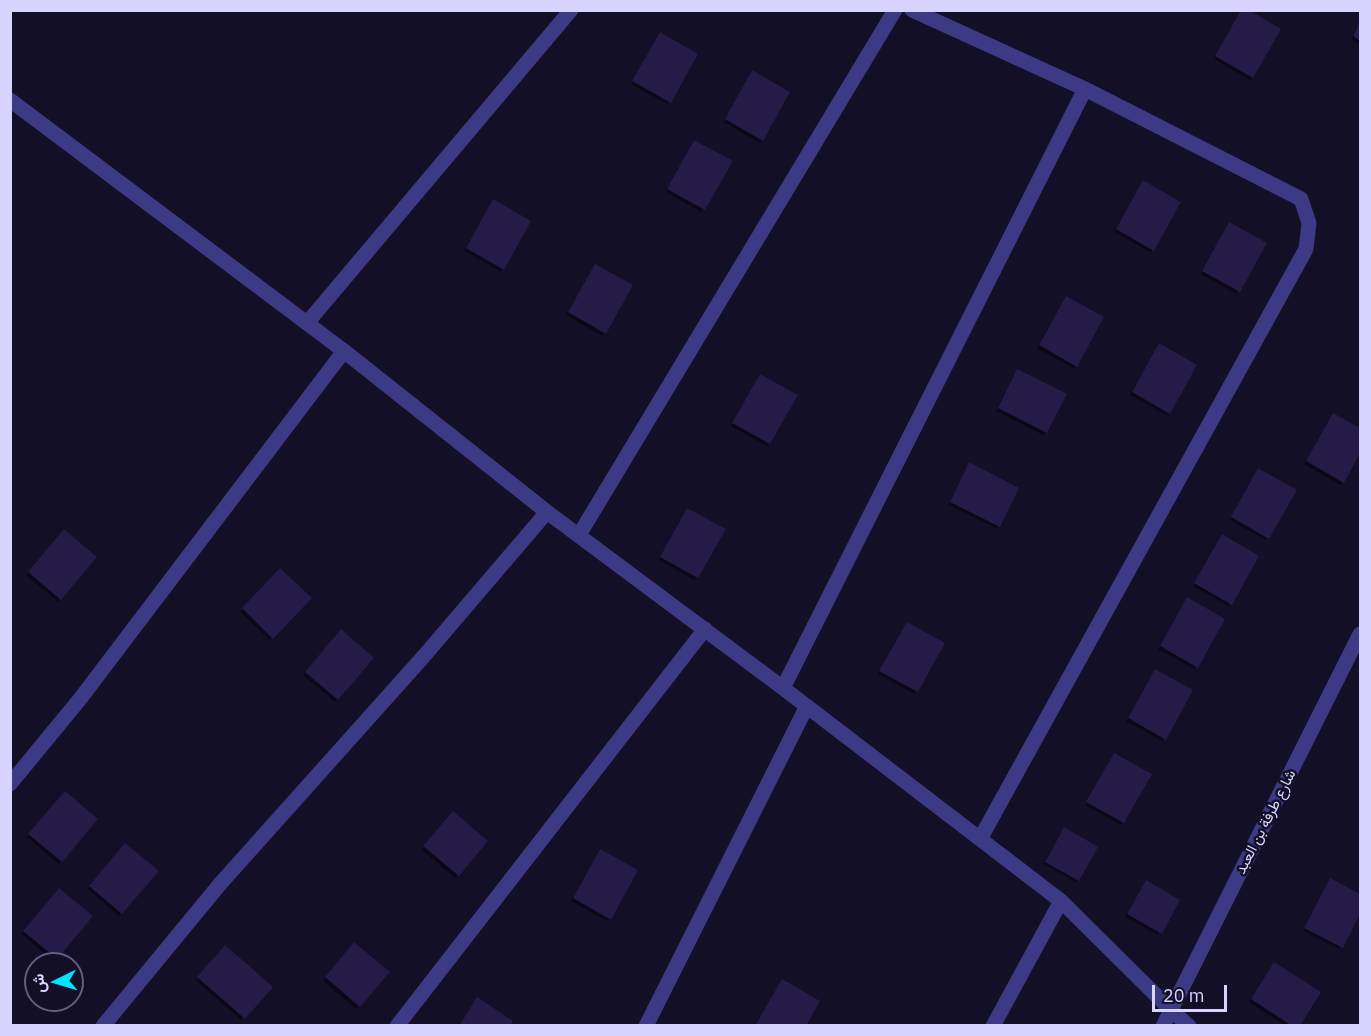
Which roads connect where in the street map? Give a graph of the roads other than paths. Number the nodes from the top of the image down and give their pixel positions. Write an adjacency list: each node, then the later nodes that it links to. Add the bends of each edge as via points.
1 (572, 10): 6 (street)
2 (895, 10): 9 (street)
3 (912, 10): 4 (street)
4 (1085, 89): 12 (street); 15 (street, via 1301,199 1309,223 1305,249)
5 (10, 100): 6 (street)
6 (307, 323): 7 (street)
7 (344, 351): 8 (street); 14 (street)
8 (547, 512): 9 (street); 18 (street, via 220,884)
9 (579, 535): 10 (street)
10 (705, 630): 12 (street); 19 (street)
11 (1360, 634): 17 (street, شارع طرفة بن العبد)
12 (783, 687): 13 (street)
13 (807, 706): 15 (street); 20 (street)
14 (10, 784)
15 (980, 839): 16 (street)
16 (1060, 901): 17 (street); 21 (street)
17 (1171, 1010): 22 (street, شارع طرفة بن العبد); 23 (street)
18 (103, 1026)
19 (397, 1026)
20 (645, 1026)
21 (993, 1026)
22 (1163, 1026)
23 (1189, 1026)

